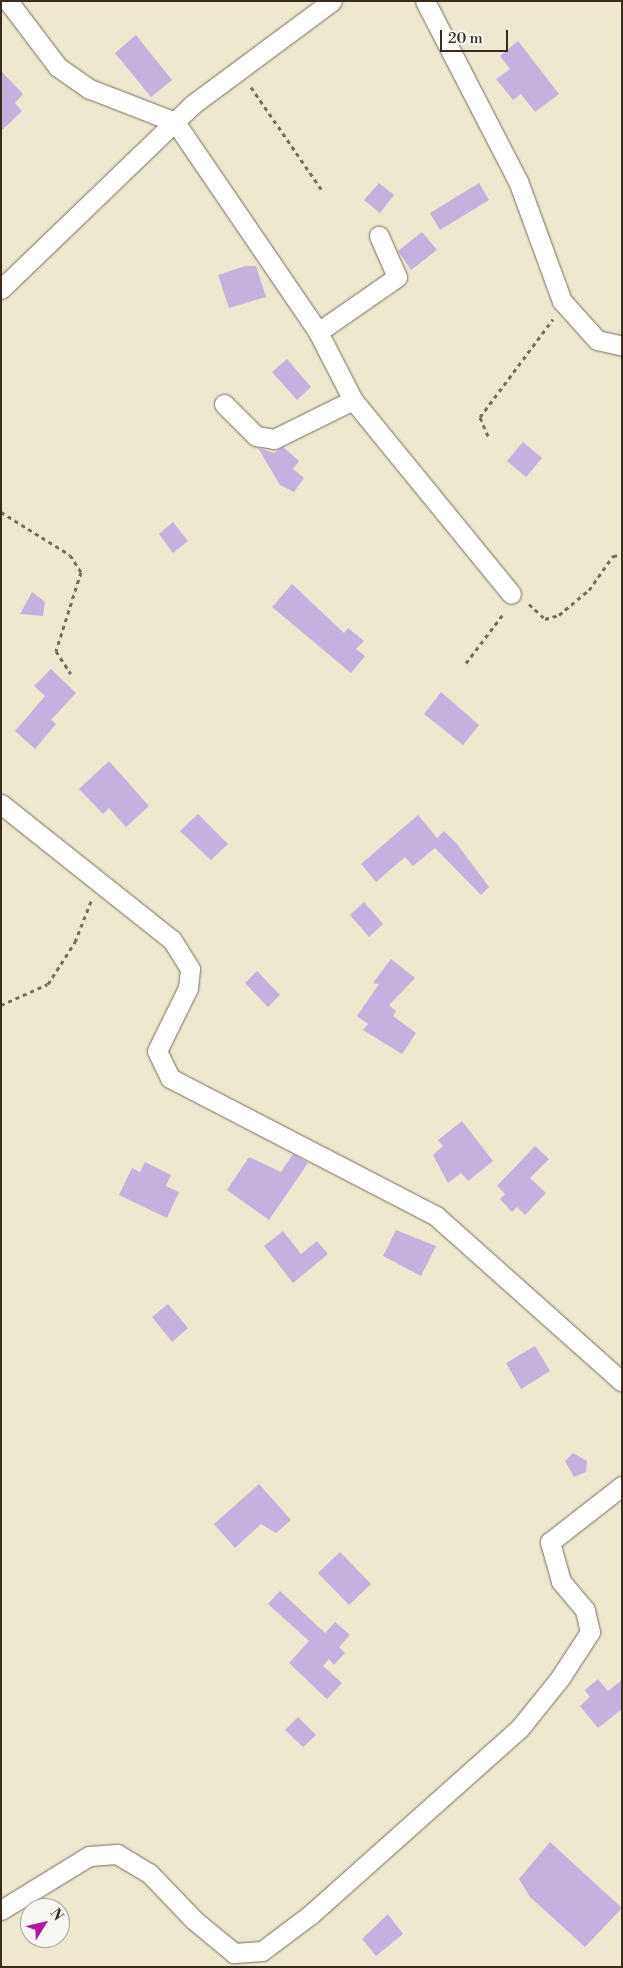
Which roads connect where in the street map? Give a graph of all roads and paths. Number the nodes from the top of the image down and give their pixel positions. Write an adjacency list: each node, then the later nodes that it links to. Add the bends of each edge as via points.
1 (8, 1): 5 (street, via 58,67 90,89)
2 (332, 1): 4 (street)
3 (425, 1): 9 (street, via 518,181)
4 (237, 69): 5 (street); 6 (path)
5 (175, 122): 8 (street); 10 (street)
6 (320, 189)
7 (379, 236): 10 (street, via 397,277)
8 (1, 288)
9 (562, 301): 11 (street, via 597,340); 14 (path, via 542,339 480,417)
10 (318, 332): 12 (street)
11 (622, 346)
12 (354, 400): 13 (street, via 274,439 256,436); 17 (street)
13 (224, 404)
14 (488, 436)
15 (1, 512): 19 (path, via 70,555 81,572 56,652)
16 (622, 555): 17 (path, via 613,556 589,590 559,615 545,619)
17 (511, 594): 18 (path, via 492,634)
18 (466, 663)
19 (71, 674)
20 (1, 804): 21 (street)
21 (99, 882): 22 (path, via 75,942 48,984); 23 (street, via 172,940 190,969 188,988 157,1051 170,1078 436,1216)
22 (1, 1005)
23 (622, 1382)
24 (622, 1486): 26 (street, via 550,1542 561,1581 585,1610 590,1632 519,1729 310,1915 262,1951)
25 (1, 1910): 26 (street, via 89,1856 117,1854 149,1873)
26 (238, 1960)

